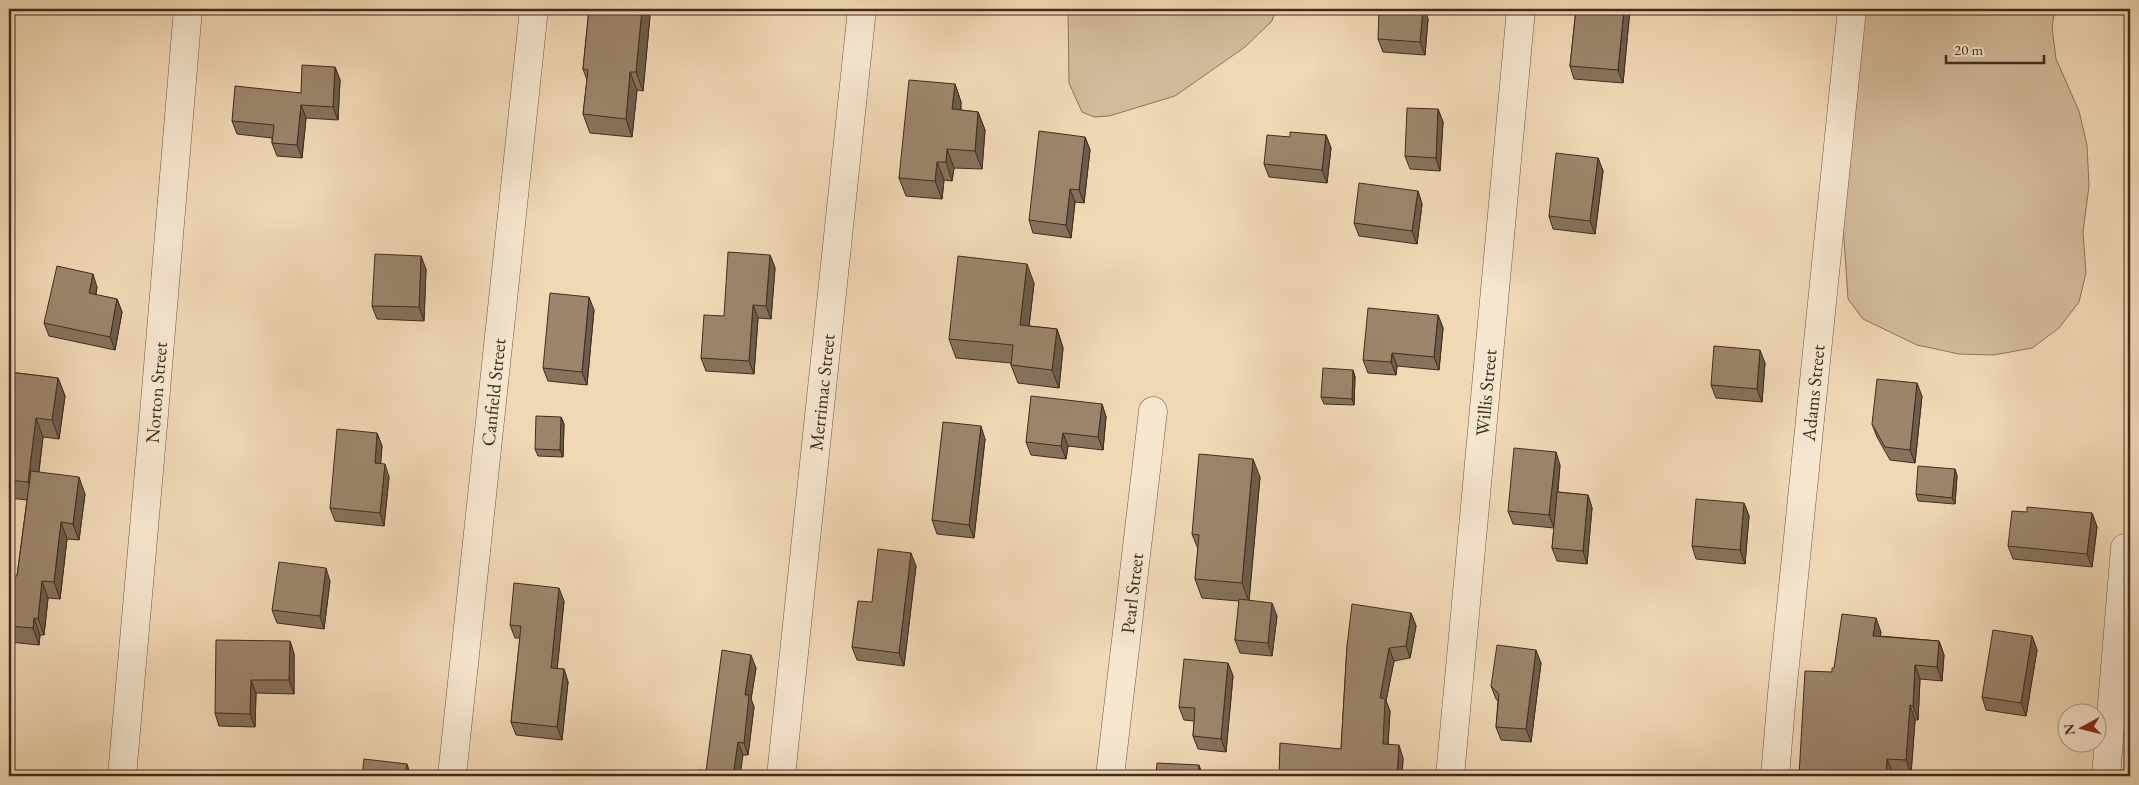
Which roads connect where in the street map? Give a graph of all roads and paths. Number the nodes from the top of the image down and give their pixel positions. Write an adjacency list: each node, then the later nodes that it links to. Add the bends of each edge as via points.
1 (188, 9): 9 (street, Norton Street)
2 (534, 9): 10 (street, Canfield Street)
3 (862, 9): 11 (street, Merrimac Street)
4 (1521, 9): 13 (street, Willis Street)
5 (1852, 9): 14 (street, Adams Street)
6 (1153, 411): 12 (street, Pearl Street)
7 (2125, 548): 8 (street)
8 (2123, 664): 15 (street)
9 (122, 776)
10 (452, 776)
11 (781, 776)
12 (1110, 776)
13 (1450, 776)
14 (1775, 776)
15 (2106, 776)

